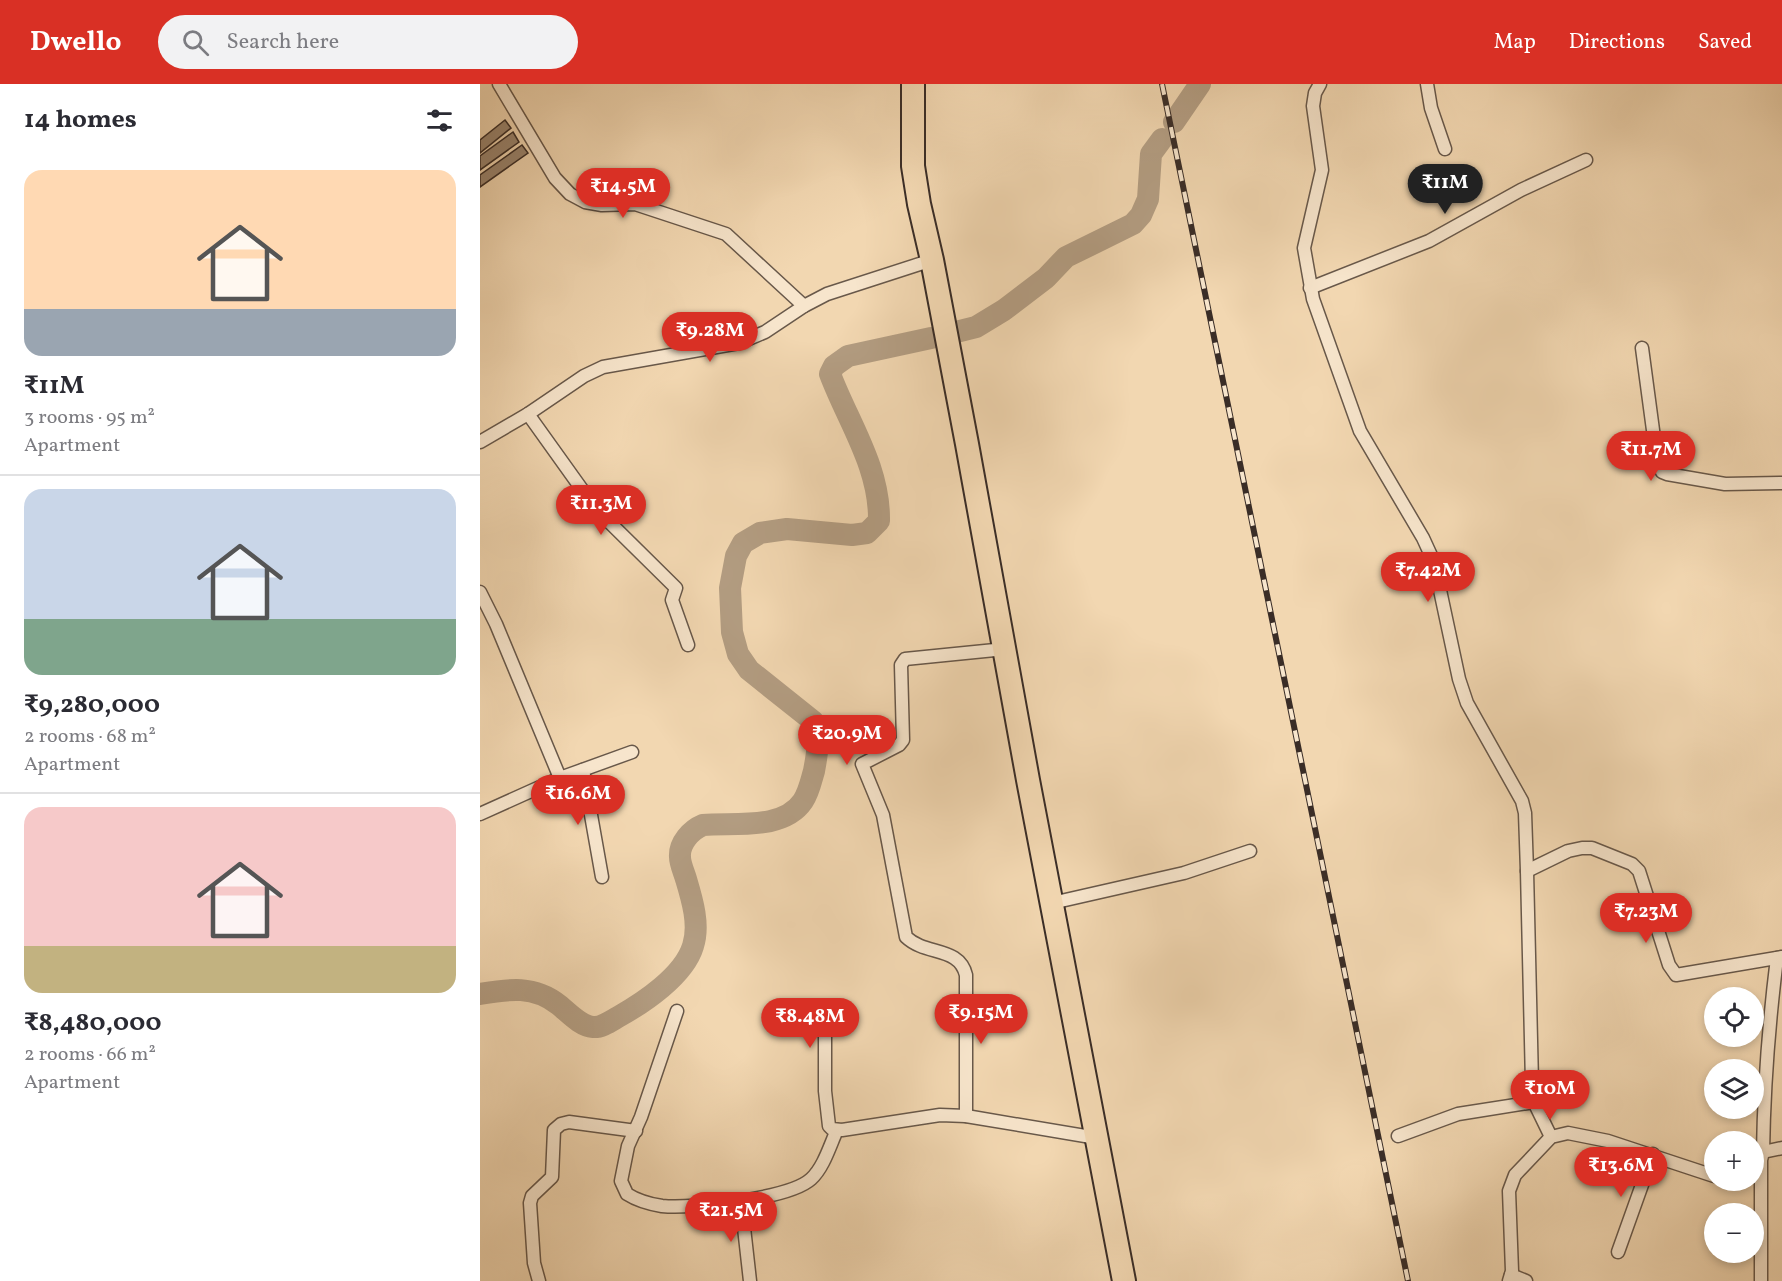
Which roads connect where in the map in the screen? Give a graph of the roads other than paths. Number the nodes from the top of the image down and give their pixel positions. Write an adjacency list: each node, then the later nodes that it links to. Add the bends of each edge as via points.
1 (499, 84): 9 (street, via 555,178 570,194 602,205 635,204 726,234)
2 (914, 84): 7 (highway, via 914,166)
3 (1320, 84): 8 (street, via 1313,106 1322,170 1304,248)
4 (1427, 84): 5 (street)
5 (1445, 149)
6 (1586, 160): 8 (street, via 1424,243)
7 (932, 260): 9 (street, via 857,283); 16 (highway)
8 (1310, 288): 22 (street, via 1360,431 1434,562 1464,697 1522,801)
9 (804, 306): 11 (street, via 765,332 739,343 603,367)
10 (1642, 348): 13 (street, via 1657,460 1662,472 1725,484)
11 (528, 414): 12 (street); 15 (street, via 596,509 676,588 672,600)
12 (480, 442)
13 (1782, 483)
14 (480, 592): 19 (street)
15 (688, 645)
16 (1005, 649): 24 (highway); 29 (street, via 905,659 901,665 903,740 862,764 883,815 906,937 922,948 955,957 964,968)
17 (632, 752): 18 (street)
18 (583, 770): 19 (street); 23 (street)
19 (560, 778): 20 (street)
20 (480, 814)
21 (1250, 851): 24 (street, via 1184,873)
22 (1527, 871): 25 (street, via 1576,848 1592,848 1632,864 1639,871 1669,965 1676,975); 28 (street)
23 (602, 877)
24 (1052, 903): 35 (highway)
25 (1779, 958): 32 (street)
26 (825, 1008): 30 (street, via 825,1091 829,1126)
27 (677, 1011): 31 (street)
28 (1534, 1102): 33 (street, via 1458,1114); 34 (street)
29 (966, 1116): 30 (street, via 940,1115); 35 (street)
30 (837, 1130): 41 (street, via 815,1174 802,1185)
31 (636, 1131): 41 (street, via 623,1167 621,1182 627,1194 648,1203 674,1206); 44 (street, via 569,1122 554,1130 552,1178 532,1196 530,1203)
32 (1763, 1131)
33 (1398, 1136)
34 (1551, 1137): 38 (street, via 1568,1133); 43 (street, via 1515,1175 1509,1191)
35 (1097, 1138): 46 (highway)
36 (1782, 1149): 37 (street)
37 (1764, 1152)
38 (1653, 1154): 39 (street); 42 (street)
39 (1704, 1172)
40 (1757, 1191): 48 (street)
41 (741, 1201): 45 (street)
42 (1618, 1252)
43 (1510, 1278): 47 (street)
44 (538, 1281)
45 (750, 1281)
46 (1124, 1281)
47 (1526, 1281)
48 (1761, 1281)

